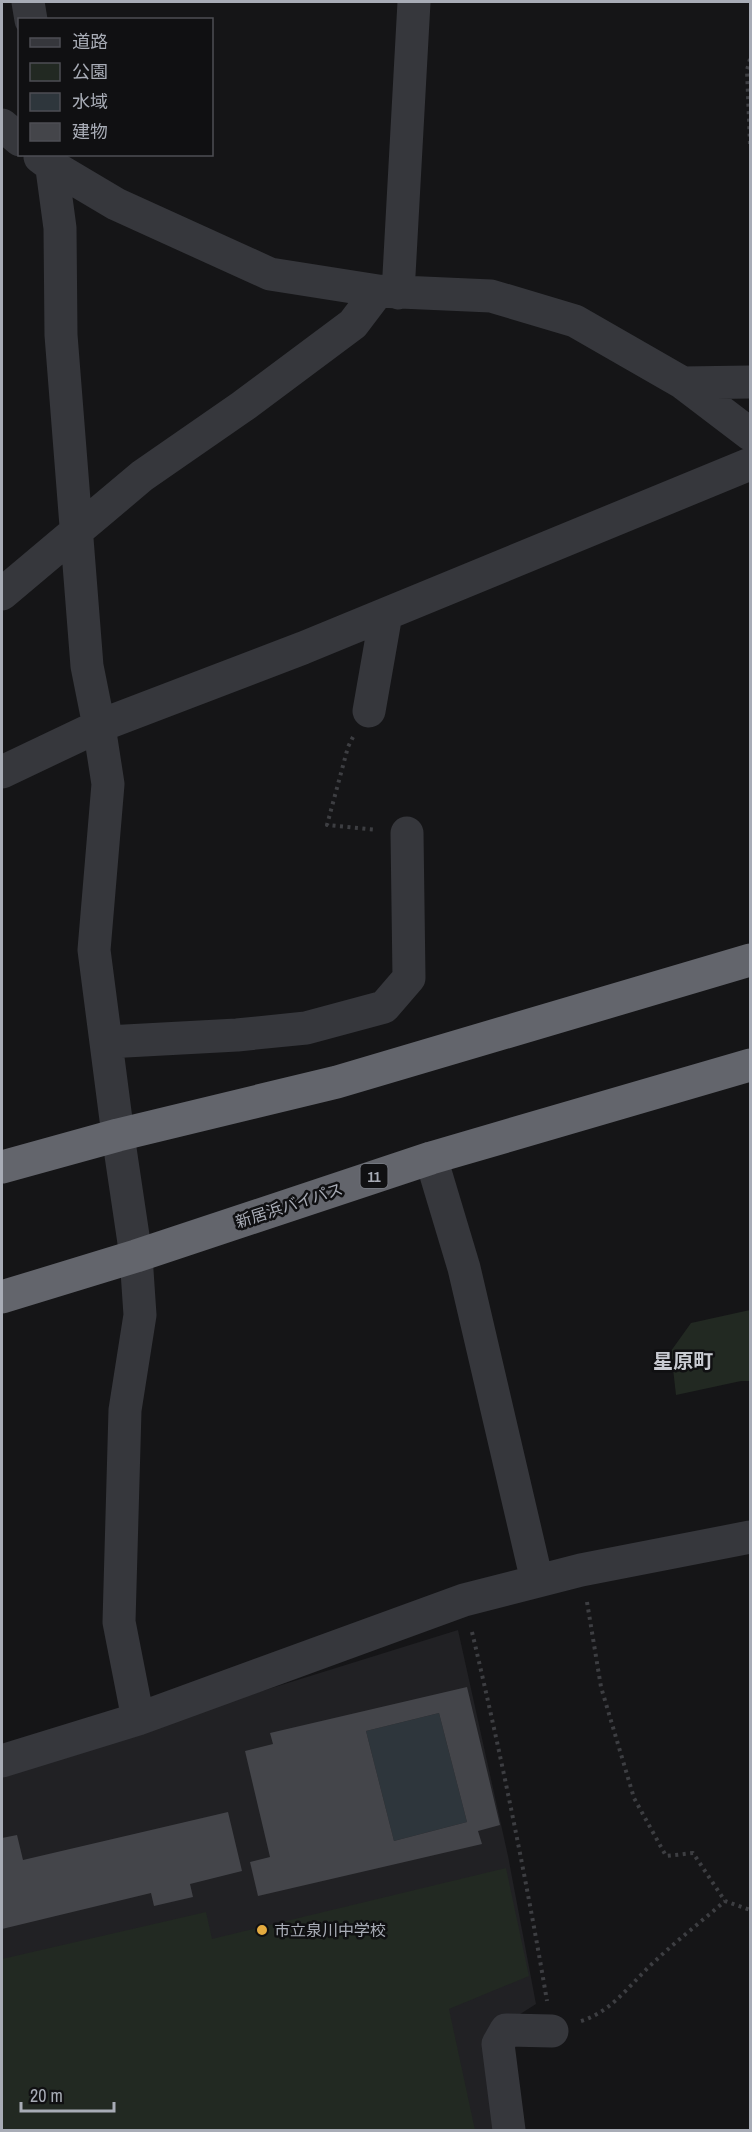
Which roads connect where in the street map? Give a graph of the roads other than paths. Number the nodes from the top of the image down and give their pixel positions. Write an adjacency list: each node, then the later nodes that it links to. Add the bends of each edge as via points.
1 (28, 2): 3 (street)
2 (414, 2): 7 (street)
3 (31, 18)
4 (2, 125): 5 (street)
5 (18, 138)
6 (46, 158): 7 (street, via 116,204 270,274); 12 (street, via 60,228 61,335)
7 (388, 292): 9 (street, via 491,296 575,321); 12 (street, via 353,324 142,476)
8 (750, 382): 9 (street)
9 (683, 383): 10 (street)
10 (750, 434)
11 (750, 464): 14 (street)
12 (75, 534): 13 (street); 16 (street, via 87,666)
13 (2, 594)
14 (386, 614): 15 (street); 16 (street)
15 (369, 711)
16 (99, 726): 17 (street); 20 (street, via 108,784 94,950)
17 (2, 771)
18 (407, 833): 20 (street, via 409,978 384,1007 306,1028)
19 (750, 960): 22 (highway, via 336,1082)
20 (107, 1042): 22 (street)
21 (750, 1065): 23 (highway, 新居浜バイパス / 11)
22 (118, 1135): 24 (highway); 25 (street)
23 (431, 1158): 25 (highway, 新居浜バイパス / 11); 28 (street, via 464,1268)
24 (2, 1167)
25 (136, 1256): 26 (highway, 新居浜バイパス / 11); 29 (street, via 140,1315 125,1410 119,1622)
26 (2, 1298)
27 (750, 1537): 28 (street)
28 (537, 1581): 29 (street, via 464,1600)
29 (138, 1719): 30 (street)
30 (2, 1761)
31 (552, 2031): 32 (street, via 506,2030 498,2044)
32 (509, 2130)

